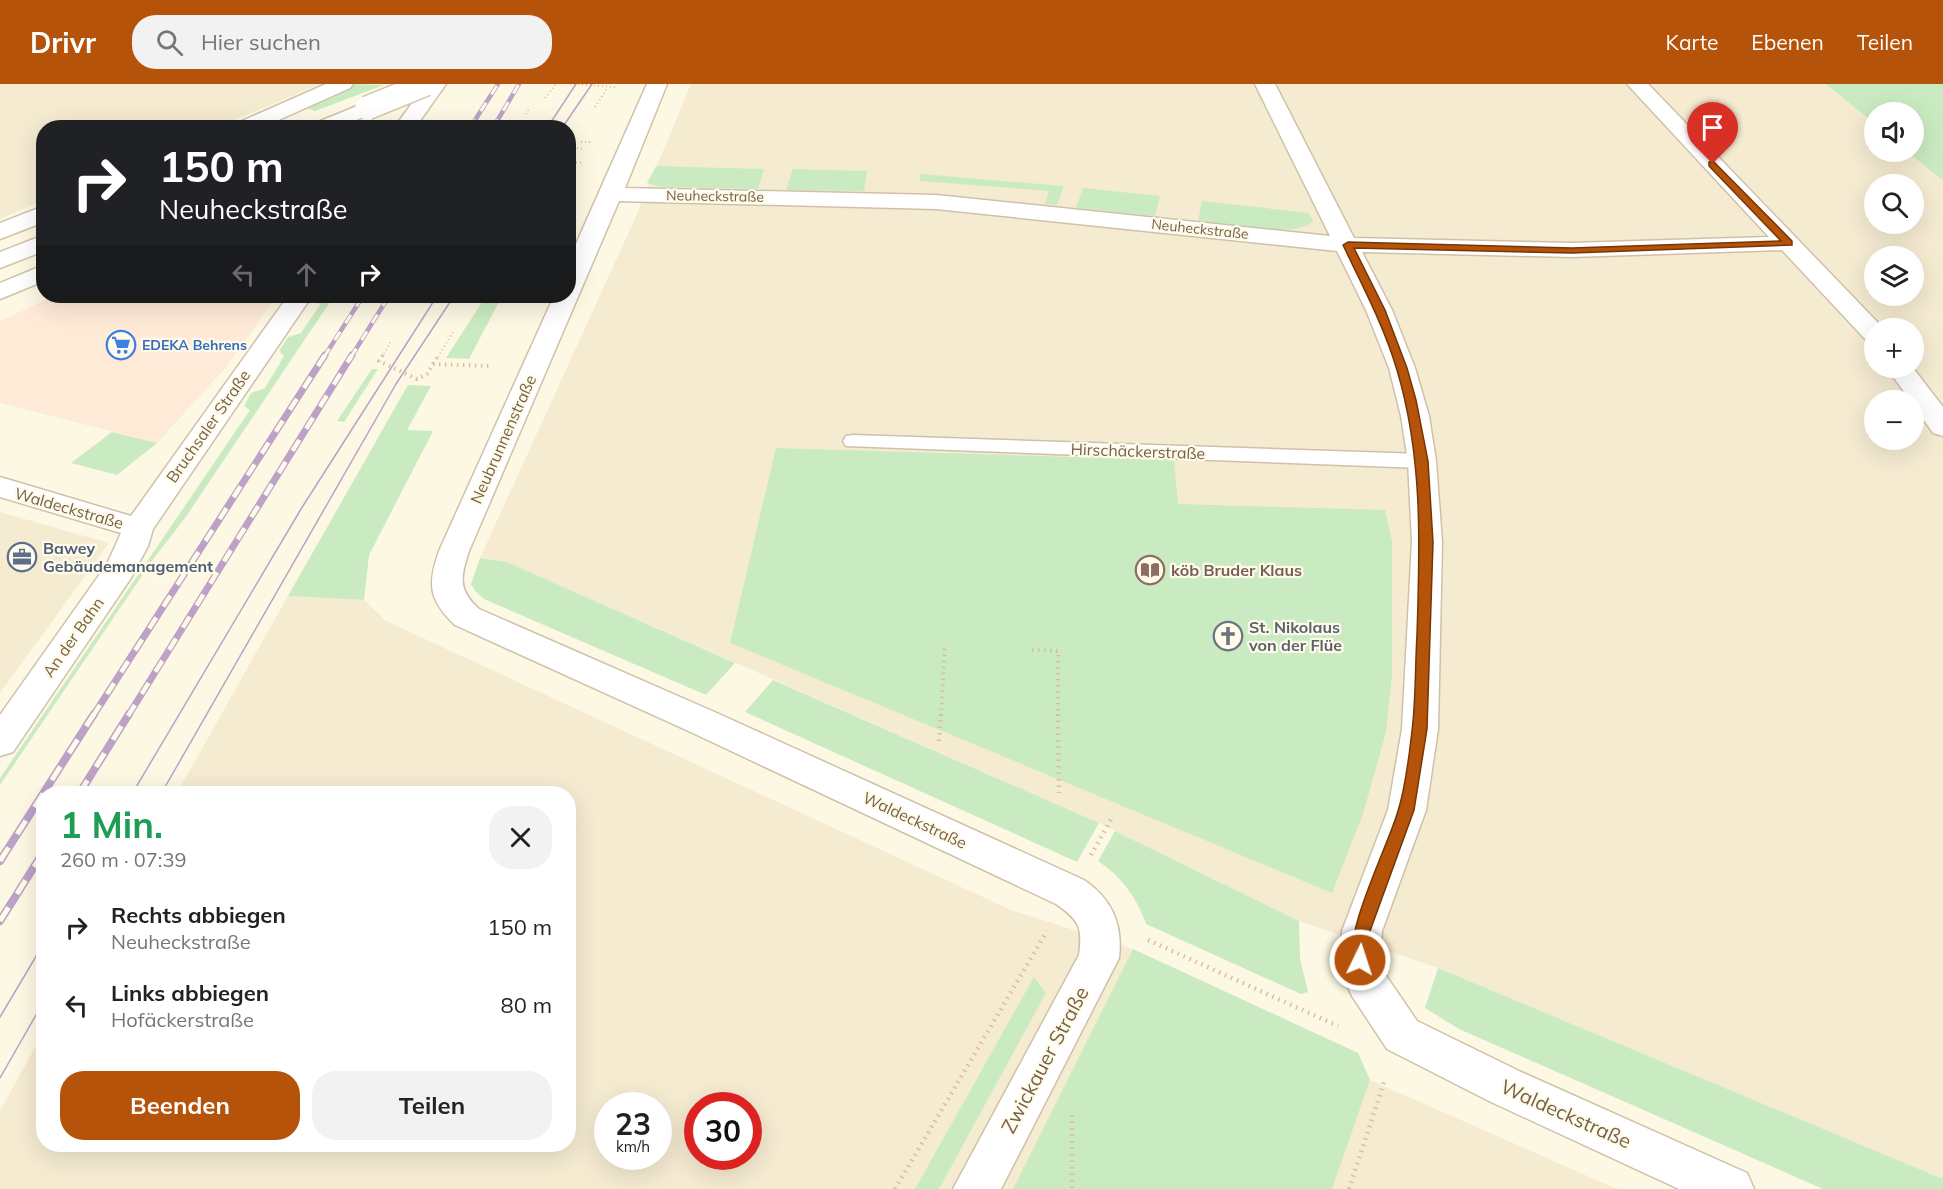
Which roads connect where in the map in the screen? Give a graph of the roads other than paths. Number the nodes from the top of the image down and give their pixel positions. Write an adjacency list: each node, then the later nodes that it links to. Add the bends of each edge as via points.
1 (343, 84): 7 (street)
2 (426, 84): 8 (street, bridge)
3 (436, 84): 9 (street)
4 (657, 84): 10 (street)
5 (1265, 84): 15 (street)
6 (1637, 84): 13 (street)
7 (260, 120)
8 (339, 120)
9 (410, 120)
10 (611, 194): 15 (street, Neuheckstraße, via 936,202); 17 (street)
11 (36, 216): 12 (street)
12 (0, 232)
13 (1789, 243): 15 (street, Neuheckstraße, via 1572,250); 22 (street)
14 (36, 245): 16 (street)
15 (1348, 245): 26 (street, via 1402,368)
16 (0, 261)
17 (576, 272)
18 (36, 276): 19 (street)
19 (0, 292)
20 (295, 303): 28 (street, Bruchsaler Straße)
21 (563, 303): 29 (street, Neubrunnenstraße, via 454,551)
22 (1864, 323)
23 (1907, 378): 24 (street)
24 (1943, 427)
25 (853, 441): 26 (lane, Hirschäckerstraße)
26 (1422, 461): 33 (street, Waldeckstraße, via 1427,542 1420,729 1407,810 1362,931 1360,960 1366,983 1402,1035)
27 (0, 488): 28 (street, Waldeckstraße)
28 (138, 528): 30 (street, An der Bahn, via 120,570)
29 (445, 584): 31 (street, Waldeckstraße, via 448,598 467,618 1070,892 1089,904)
30 (0, 742)
31 (1100, 929): 32 (street, Zwickauer Straße, via 1099,958)
32 (976, 1189)
33 (1731, 1189)

